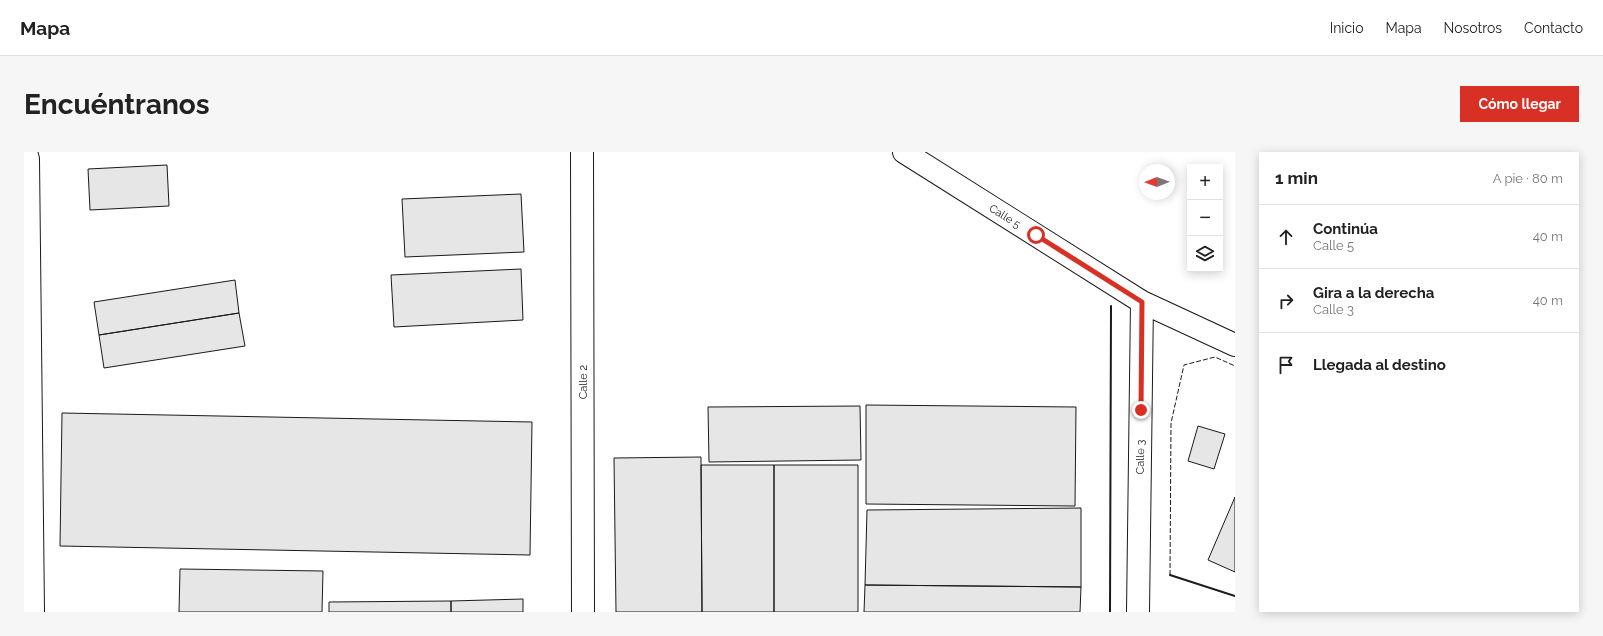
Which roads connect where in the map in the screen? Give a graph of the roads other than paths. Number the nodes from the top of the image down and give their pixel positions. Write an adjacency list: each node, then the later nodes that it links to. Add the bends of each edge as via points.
1 (26, 152): 6 (street)
2 (582, 152): 7 (street, Calle 2)
3 (904, 152): 4 (street, Calle 5)
4 (1142, 302): 5 (street, Calle 5); 8 (street, Calle 3)
5 (1235, 345)
6 (33, 612)
7 (583, 612)
8 (1138, 612)

